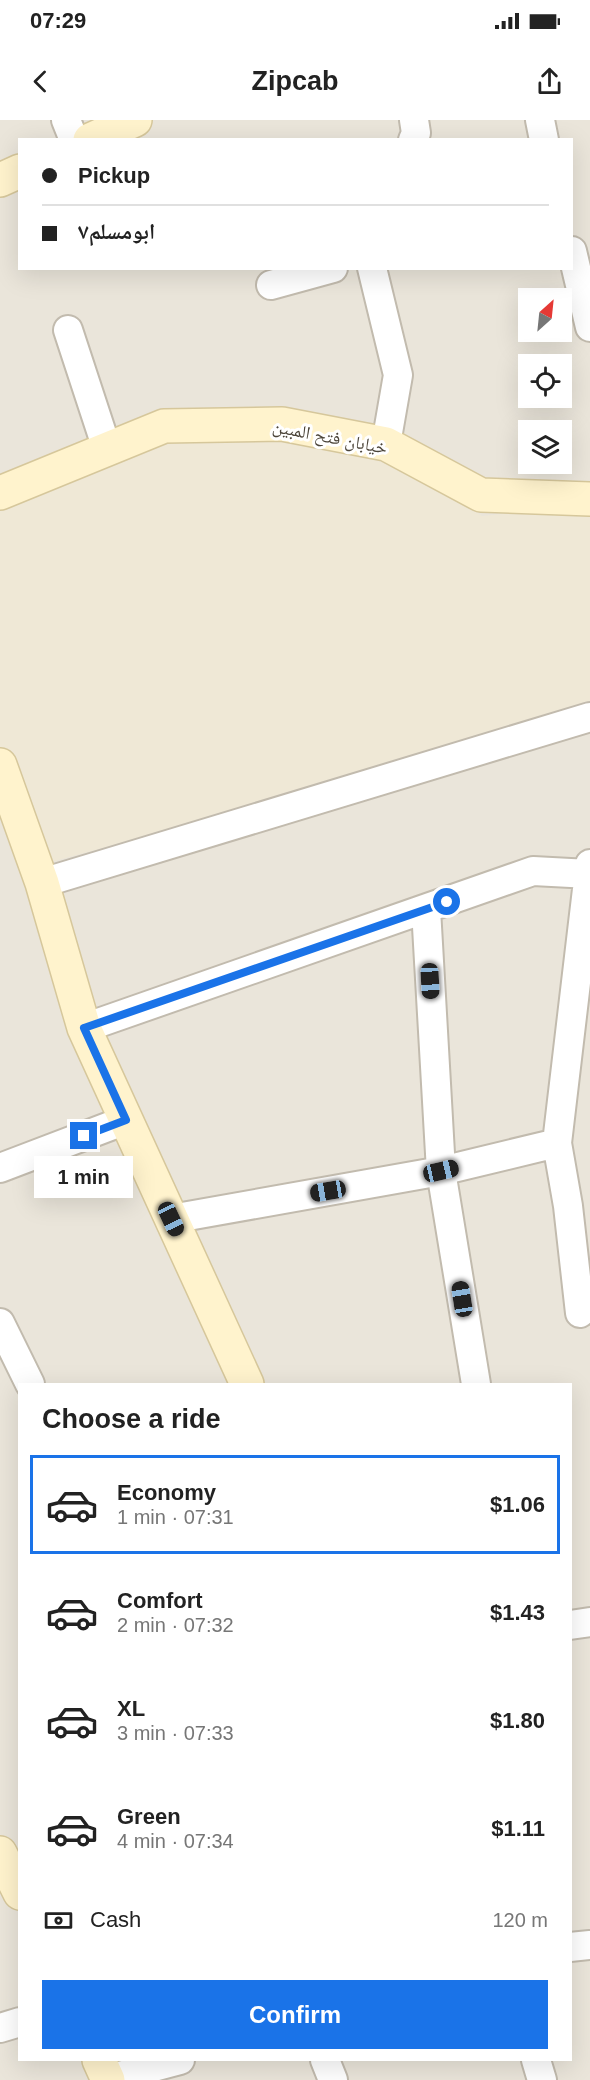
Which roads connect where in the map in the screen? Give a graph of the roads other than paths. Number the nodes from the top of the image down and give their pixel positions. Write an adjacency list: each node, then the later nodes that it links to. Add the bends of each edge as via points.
1 (66, 120): 5 (street)
2 (135, 120): 6 (street)
3 (414, 120): 7 (street)
4 (540, 120): 8 (street)
5 (73, 138)
6 (94, 138)
7 (414, 138)
8 (544, 138)
9 (18, 172): 10 (street)
10 (0, 180)
11 (573, 255): 15 (street)
12 (326, 270): 14 (street)
13 (372, 270): 17 (street, via 398,375)
14 (271, 285)
15 (590, 327)
16 (68, 330): 18 (street)
17 (386, 444): 18 (street, خیابان فتح المبین, via 282,424 164,426); 20 (street, خیابان فتح المبین, via 481,495)
18 (107, 449): 19 (street, خیابان فتح المبین)
19 (0, 493)
20 (590, 499)
21 (590, 717): 25 (street)
22 (0, 765): 25 (street)
23 (590, 864): 24 (street)
24 (590, 874): 26 (street, via 533,871); 29 (street)
25 (42, 883): 27 (street)
26 (426, 909): 27 (street); 31 (street)
27 (84, 1028): 28 (street)
28 (126, 1120): 30 (street); 33 (street)
29 (557, 1143): 31 (street); 32 (street)
30 (0, 1168)
31 (441, 1171): 33 (street); 38 (street)
32 (579, 1207): 34 (street)
33 (171, 1219): 37 (street)
34 (580, 1314)
35 (0, 1323): 36 (street)
36 (30, 1383)
37 (248, 1383)
38 (476, 1383)
39 (590, 1622): 40 (street)
40 (572, 1625)
41 (0, 1854): 42 (street)
42 (18, 1889)
43 (590, 1945): 44 (street)
44 (572, 1947)
45 (18, 2023): 46 (street)
46 (0, 2028)
47 (174, 2061): 50 (street)
48 (325, 2061): 51 (street)
49 (536, 2061): 52 (street)
50 (105, 2073)
51 (333, 2080)
52 (542, 2080)

